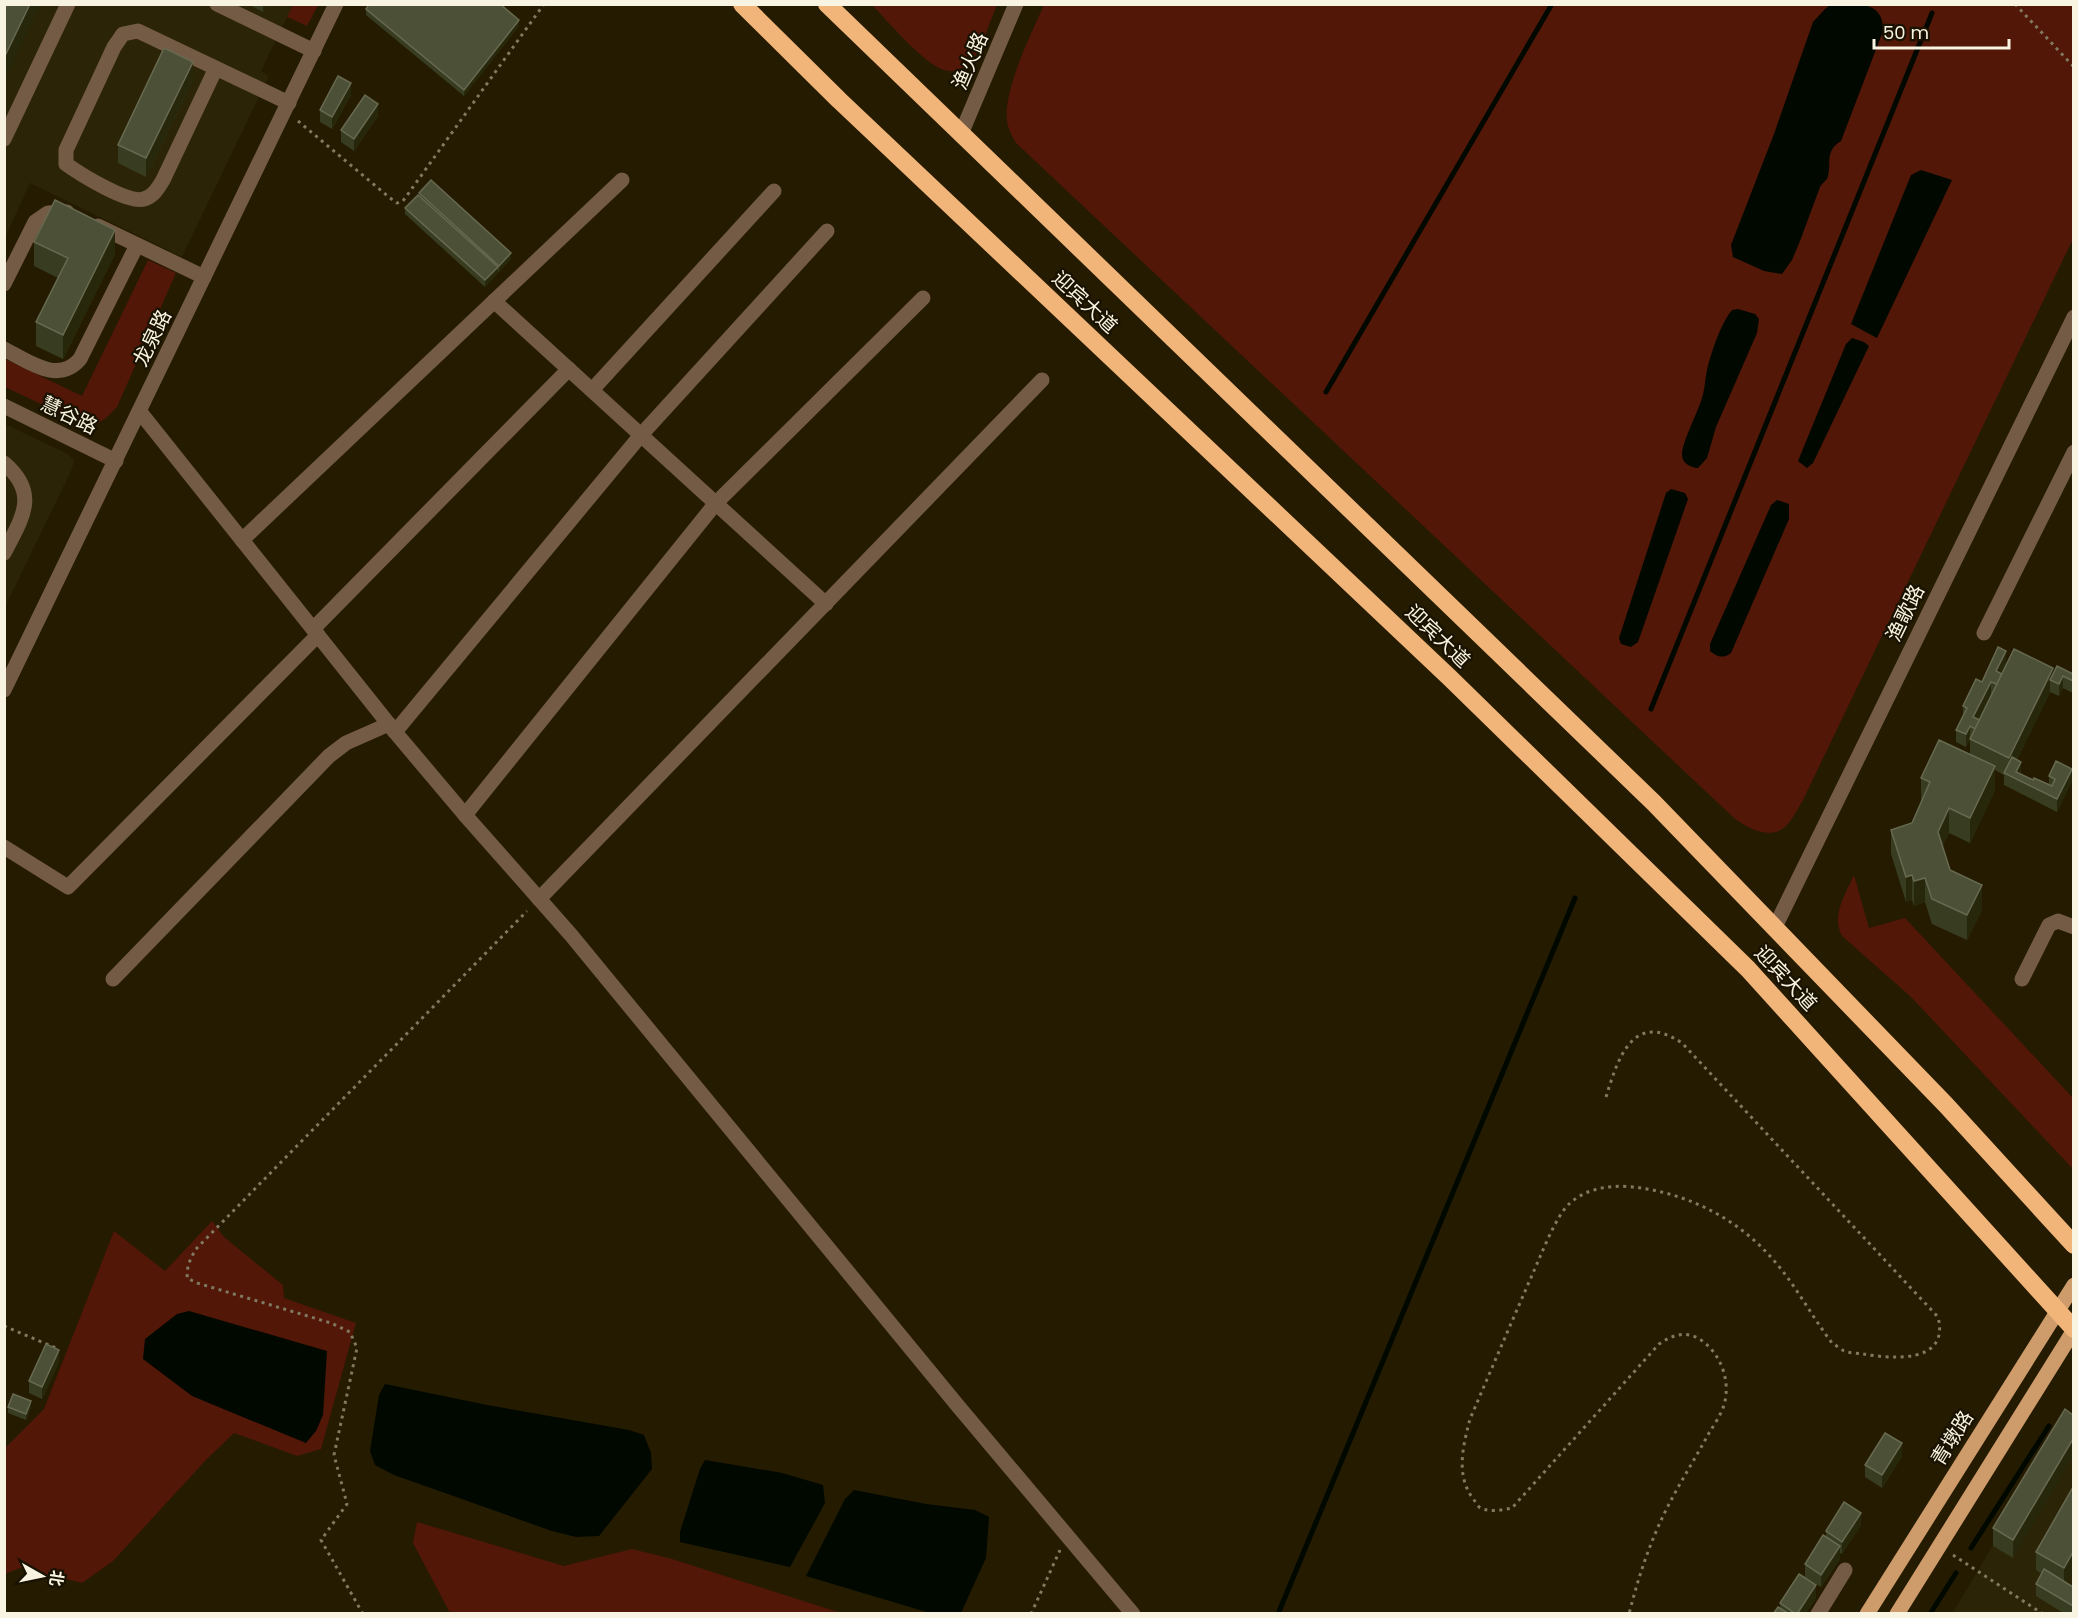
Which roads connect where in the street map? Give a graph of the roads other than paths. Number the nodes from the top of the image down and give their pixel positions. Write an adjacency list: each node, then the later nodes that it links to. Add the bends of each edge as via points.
1 (68, 4): 11 (street)
2 (217, 4): 7 (street)
3 (336, 4): 7 (street, 龙泉路)
4 (742, 4): 48 (highway, 迎宾大道, via 1450,678 1748,969)
5 (827, 4): 10 (highway, 迎宾大道)
6 (1016, 4): 10 (street, 渔火路)
7 (314, 51): 9 (street, 龙泉路)
8 (216, 68): 8 (street, via 138,31 123,34 66,150 66,164 128,198 142,200 154,194); 9 (street)
9 (287, 106): 16 (street, 龙泉路)
10 (961, 134): 42 (highway, 迎宾大道, via 1654,803)
11 (4, 139)
12 (622, 180): 19 (street)
13 (774, 191): 24 (street)
14 (826, 231): 27 (street)
15 (137, 245): 16 (street); 17 (street, via 75,214 48,213 35,222); 21 (street, via 75,365 48,372)
16 (204, 278): 26 (street, 龙泉路)
17 (4, 284)
18 (923, 298): 31 (street)
19 (494, 301): 22 (street); 32 (street)
20 (2073, 317): 42 (street, 渔歌路)
21 (4, 350)
22 (569, 369): 24 (street); 35 (street)
23 (1042, 381): 34 (street)
24 (592, 390): 27 (street)
25 (4, 406): 29 (street, 慧谷路)
26 (140, 412): 29 (street, 龙泉路); 32 (street)
27 (641, 435): 31 (street); 38 (street)
28 (2073, 452): 36 (street)
29 (116, 461): 37 (street, 龙泉路)
30 (4, 463): 33 (street, via 25,488 20,522)
31 (716, 503): 34 (street); 39 (street)
32 (242, 540): 35 (street)
33 (4, 553)
34 (826, 604): 41 (street)
35 (316, 632): 38 (street); 40 (street, via 68,887)
36 (1984, 633)
37 (4, 690)
38 (392, 728): 39 (street); 44 (street, via 346,743 329,756)
39 (465, 815): 41 (street)
40 (4, 847)
41 (539, 899): 51 (street)
42 (1775, 927): 46 (highway, 迎宾大道)
43 (2073, 927): 45 (street, via 2058,921 2049,925)
44 (113, 979)
45 (2022, 979)
46 (2073, 1245)
47 (2073, 1285): 48 (main road, 青墩路)
48 (2058, 1310): 49 (highway, 迎宾大道); 53 (main road, 青墩路)
49 (2073, 1330): 54 (main road)
50 (1845, 1570): 52 (street)
51 (1133, 1614)
52 (1818, 1614)
53 (1867, 1614)
54 (1897, 1614)

